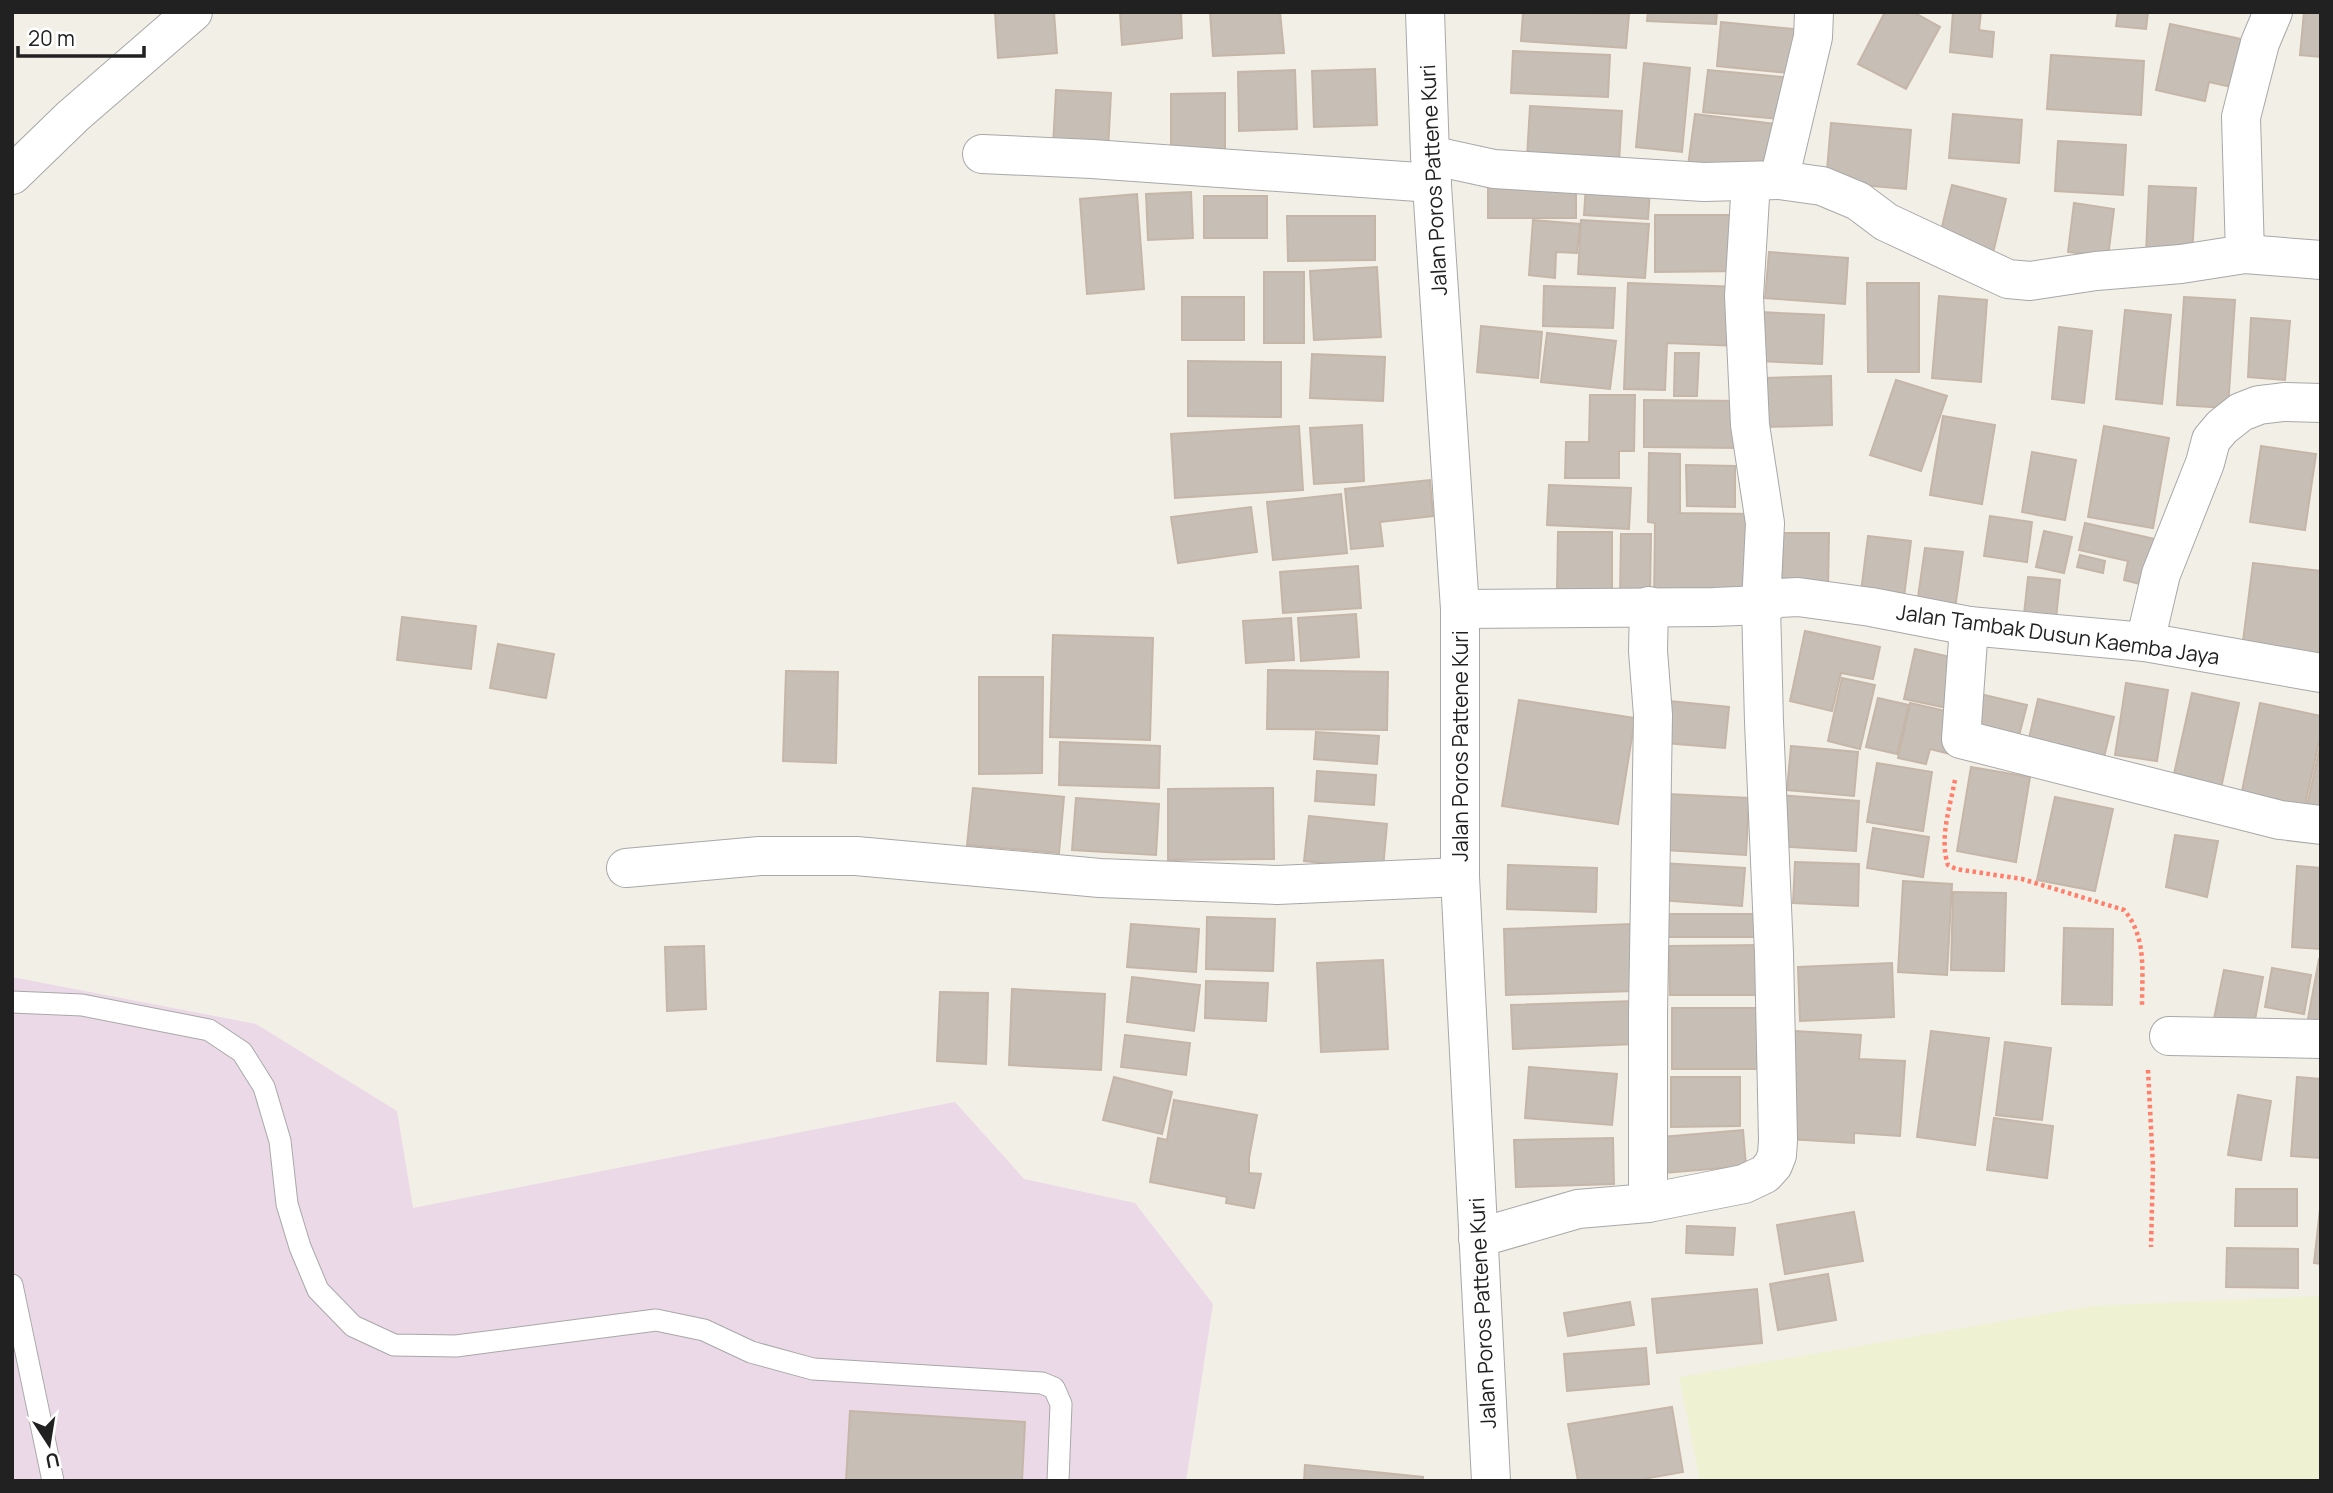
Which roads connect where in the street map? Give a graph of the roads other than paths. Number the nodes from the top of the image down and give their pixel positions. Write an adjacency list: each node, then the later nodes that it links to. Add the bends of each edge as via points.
1 (192, 12): 7 (street)
2 (1425, 12): 6 (street, Jalan Poros Pattene Kuri)
3 (1814, 12): 8 (street, via 1813,37)
4 (2273, 12): 9 (street, via 2241,117)
5 (982, 154): 6 (street)
6 (1431, 169): 8 (street); 14 (street, Jalan Poros Pattene Kuri)
7 (12, 175)
8 (1765, 181): 9 (street, via 1822,186 1857,201 1886,222 2008,279 2030,281); 12 (street, via 1744,296 1749,425 1765,523)
9 (2245, 254): 10 (street)
10 (2321, 260)
11 (2321, 403): 16 (street, via 2259,405 2241,412 2211,440 2161,574)
12 (1761, 604): 13 (street, Jalan Tambak Dusun Kaemba Jaya); 15 (street, Jalan Tambak Dusun Kaemba Jaya, via 1798,597); 24 (street, via 1777,1156 1765,1174 1744,1184)
13 (1649, 607): 14 (street, Jalan Tambak Dusun Kaemba Jaya); 24 (street, via 1653,715)
14 (1460, 609): 20 (street, Jalan Poros Pattene Kuri)
15 (1969, 626): 16 (street, Jalan Tambak Dusun Kaemba Jaya); 18 (street, via 1961,739 2280,820)
16 (2145, 642): 17 (street, Jalan Tambak Dusun Kaemba Jaya)
17 (2321, 673)
18 (2321, 825)
19 (626, 868): 20 (street, via 760,856 856,856 1100,878 1277,885)
20 (1460, 877): 25 (street, Jalan Poros Pattene Kuri)
21 (12, 1002): 28 (lane, via 82,1005 209,1030 242,1052 264,1087 280,1141 287,1204 318,1290 353,1325 394,1345 456,1346 656,1320 704,1330 751,1352 813,1369 1042,1382 1054,1388 1061,1404)
22 (2153, 1038): 23 (street)
23 (2321, 1039)
24 (1648, 1203): 25 (street, via 1578,1209)
25 (1478, 1238): 29 (street, Jalan Poros Pattene Kuri)
26 (12, 1285): 27 (lane)
27 (53, 1481)
28 (1058, 1481)
29 (1491, 1481)

